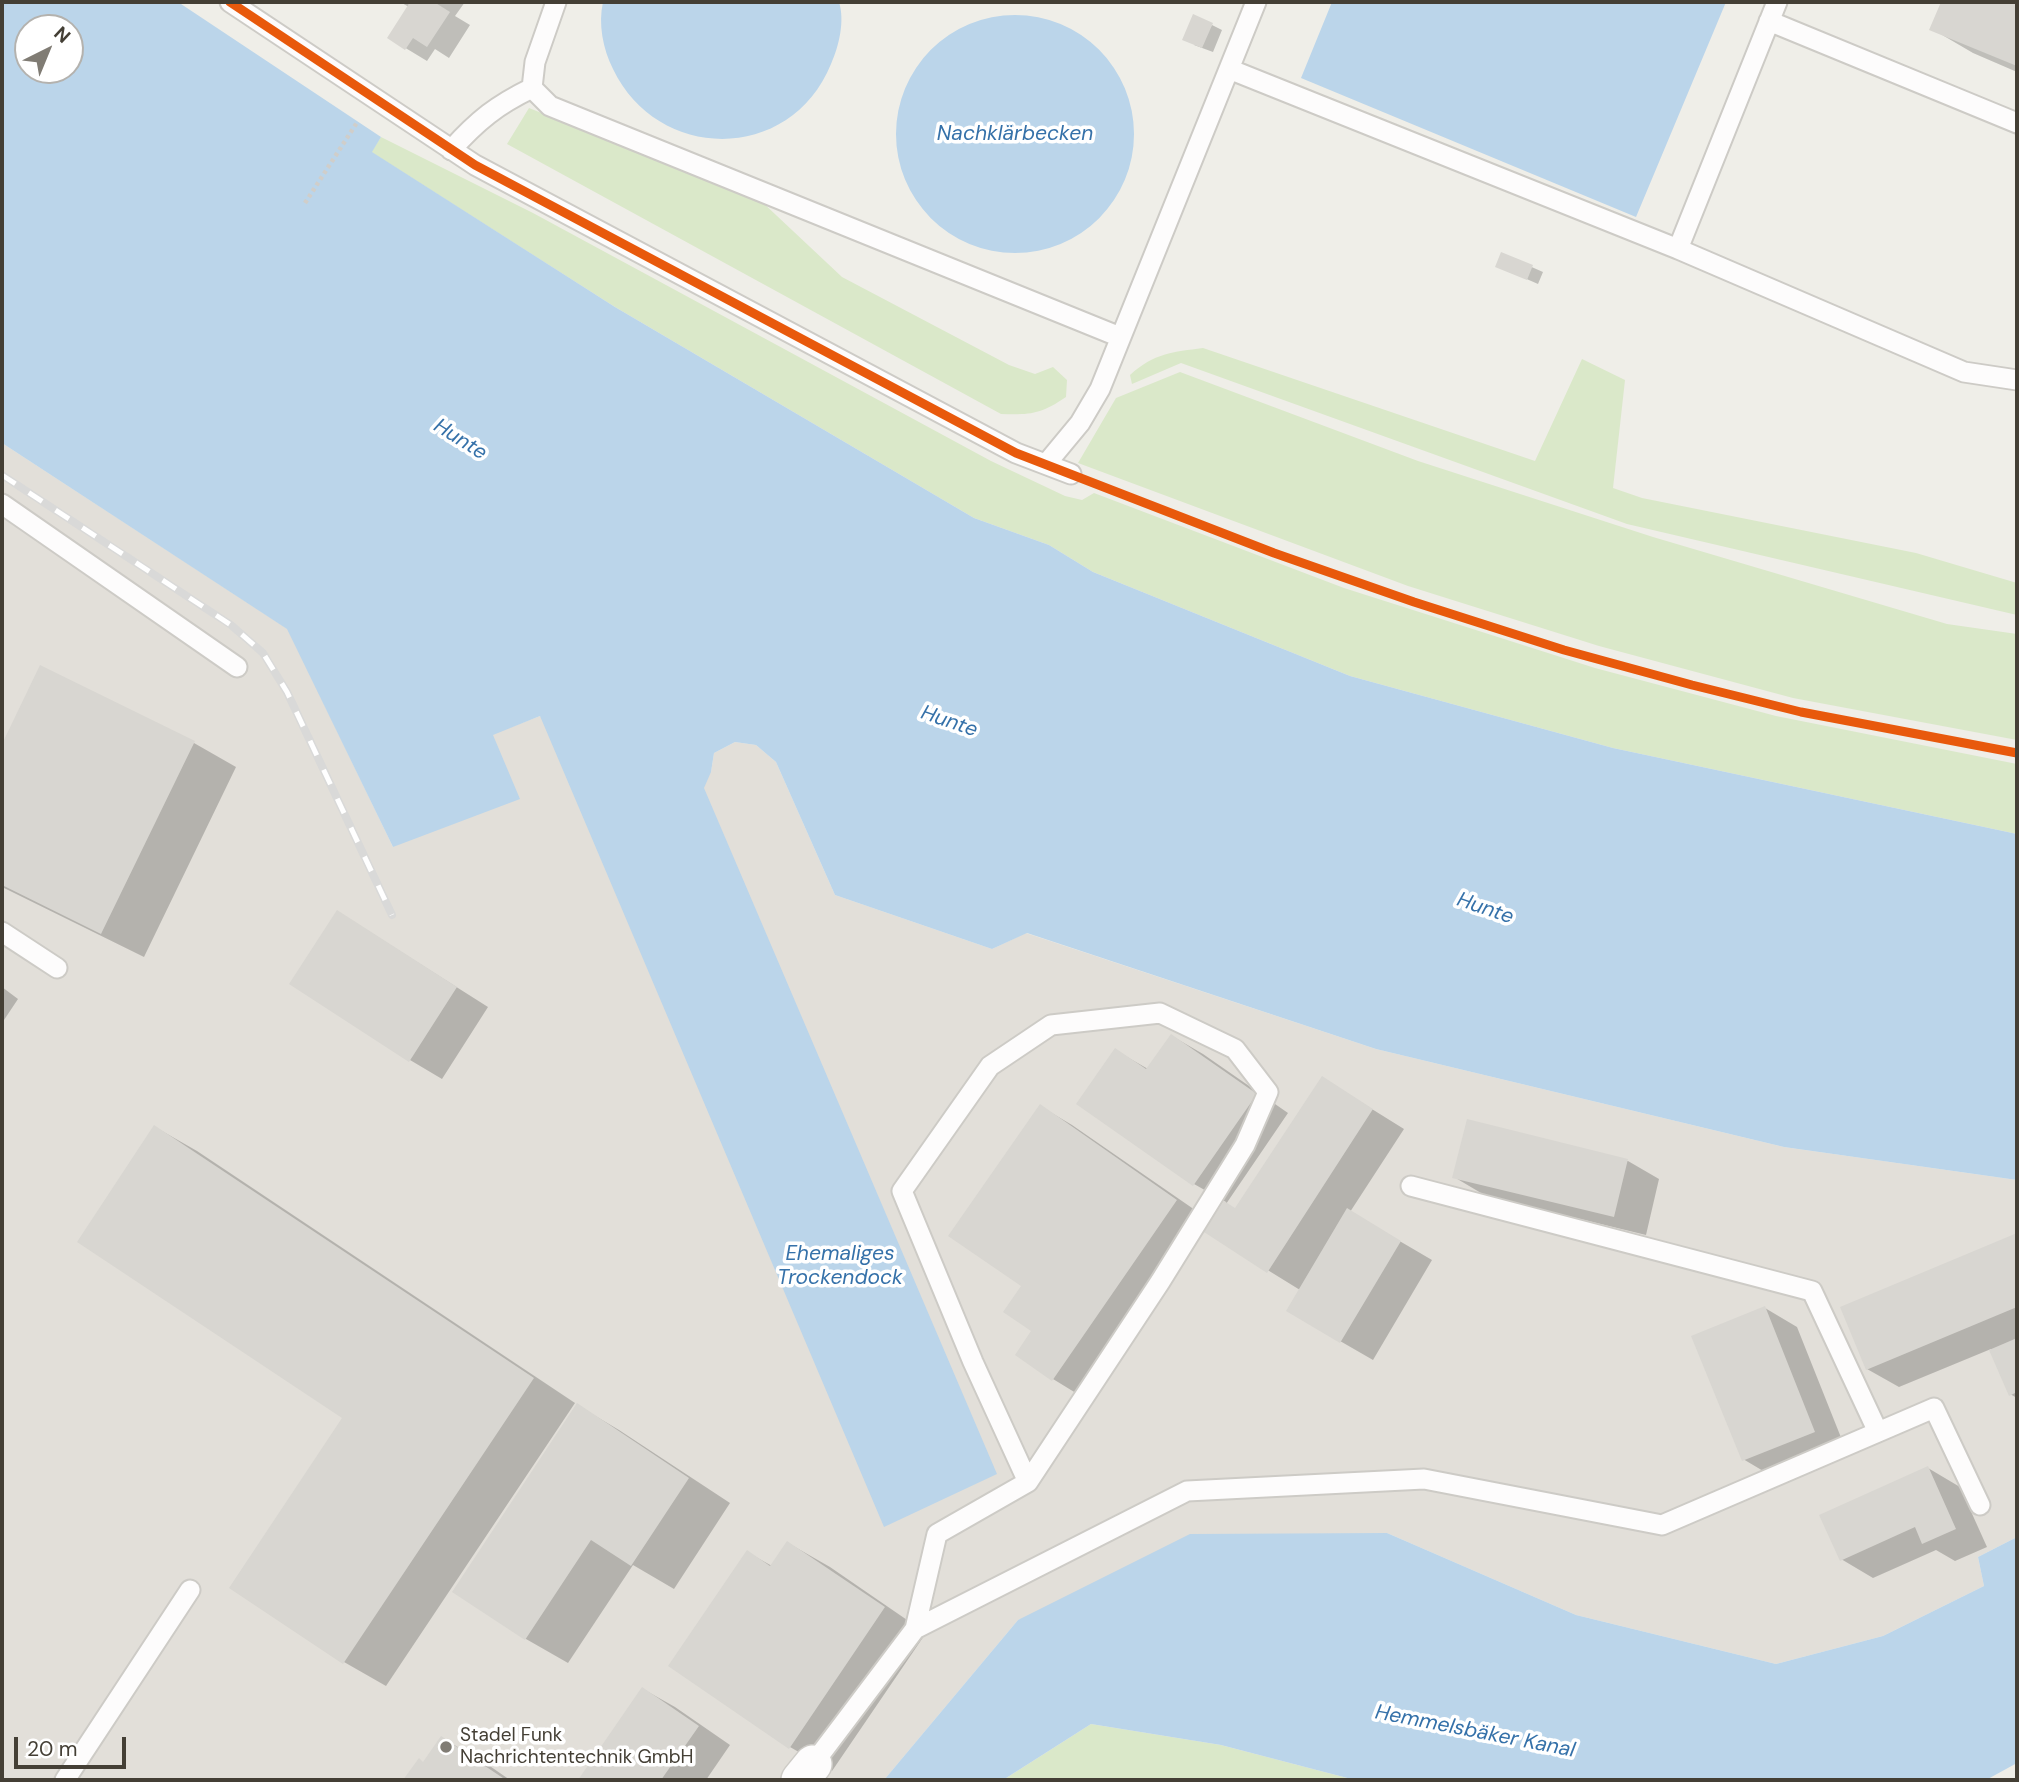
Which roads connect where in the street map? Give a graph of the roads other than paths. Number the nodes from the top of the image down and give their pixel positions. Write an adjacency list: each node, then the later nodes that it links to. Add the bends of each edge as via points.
1 (230, 2): 9 (lane)
2 (556, 2): 7 (lane, via 535,62)
3 (1256, 2): 6 (lane)
4 (1776, 2): 5 (lane)
5 (1769, 21): 8 (lane); 10 (lane)
6 (1229, 69): 10 (lane); 11 (lane)
7 (532, 88): 9 (lane, via 501,103); 11 (lane, via 550,106)
8 (2017, 123)
9 (451, 150): 13 (lane, via 1016,453)
10 (1678, 249): 12 (lane, via 1964,372)
11 (1120, 337): 13 (lane, via 1100,389 1080,423)
12 (2017, 380)
13 (1046, 464): 14 (lane)
14 (1071, 474)
15 (2, 504): 16 (lane)
16 (237, 667)
17 (2, 932): 18 (lane)
18 (57, 968)
19 (1411, 1186): 20 (lane, via 1812,1291)
20 (1878, 1432): 22 (lane, via 1934,1408); 24 (lane, via 1662,1525 1424,1479 1187,1491)
21 (1028, 1482): 21 (lane, via 902,1191 990,1066 1051,1025 1160,1013 1235,1049 1268,1092 1217,1191); 24 (lane, via 937,1534)
22 (1980, 1504)
23 (190, 1590): 26 (lane)
24 (915, 1629): 25 (lane)
25 (806, 1772)
26 (65, 1780)

